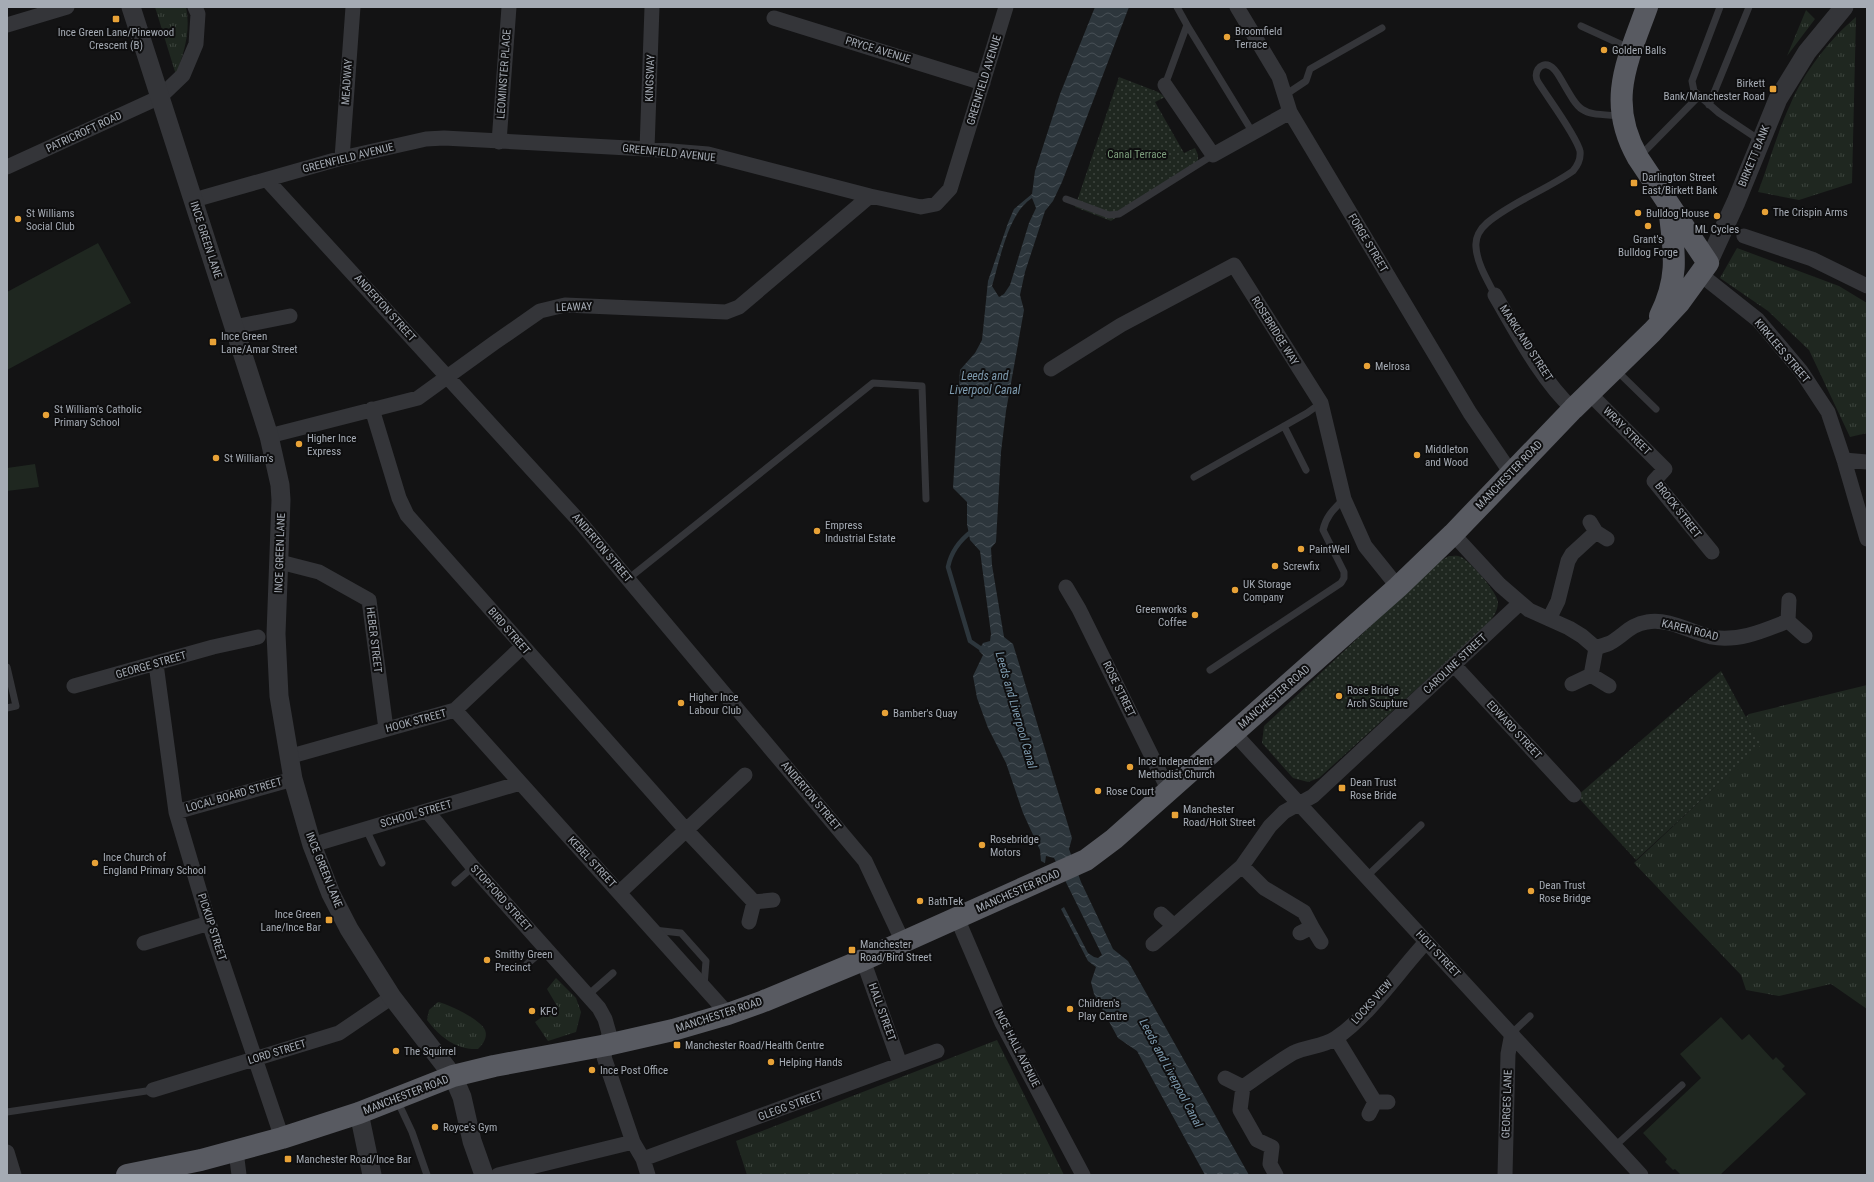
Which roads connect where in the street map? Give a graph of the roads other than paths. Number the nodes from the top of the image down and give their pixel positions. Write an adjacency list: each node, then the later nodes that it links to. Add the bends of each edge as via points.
1 (67, 7): 15 (street)
2 (131, 7): 24 (street, INCE GREEN LANE)
3 (195, 7): 24 (street, PATRICROFT ROAD, via 198,14 196,44 183,75)
4 (353, 7): 33 (street, MEADWAY)
5 (509, 7): 30 (street, LEOMINSTER PLACE)
6 (652, 7): 31 (street, KINGSWAY)
7 (1006, 7): 20 (street, GREENFIELD AVENUE)
8 (1177, 7): 16 (lane)
9 (1237, 7): 22 (street, FORGE STREET, via 1279,77)
10 (1647, 7): 19 (highway)
11 (1720, 7): 23 (lane, via 1692,81 1694,91)
12 (1749, 7): 25 (lane)
13 (1844, 7): 29 (street, BIRKETT BANK, via 1807,52 1778,99)
14 (774, 18): 20 (street, PRYCE AVENUE)
15 (7, 25)
16 (1187, 25): 21 (lane); 28 (lane)
17 (1581, 26): 19 (lane)
18 (1382, 28): 22 (lane, via 1310,69 1306,81)
19 (1632, 49): 27 (highway, via 1622,81)
20 (983, 83): 37 (street, GREENFIELD AVENUE, via 950,189 936,204 921,207)
21 (1165, 85): 32 (street)
22 (1285, 95): 26 (street, FORGE STREET)
23 (1699, 96): 25 (lane); 34 (lane)
24 (160, 97): 35 (street, PATRICROFT ROAD); 39 (street, INCE GREEN LANE)
25 (1709, 105): 29 (lane)
26 (1290, 112): 28 (street); 62 (street, FORGE STREET, via 1470,413)
27 (1623, 116): 34 (highway, via 1631,147); 44 (lane, via 1588,113 1574,102 1550,66 1545,65 1535,72 1535,78 1574,139 1580,151 1580,159 1574,171 1500,214 1480,232 1476,240 1477,256)
28 (1253, 133): 32 (street)
29 (1761, 141): 42 (street, BIRKETT BANK)
30 (499, 142): 31 (street, GREENFIELD AVENUE); 33 (street, GREENFIELD AVENUE, via 426,139)
31 (647, 149): 37 (street, GREENFIELD AVENUE, via 708,154)
32 (1213, 155): 38 (lane, via 1119,214 1110,215)
33 (342, 158): 36 (street, GREENFIELD AVENUE)
34 (1638, 158): 40 (highway)
35 (7, 167)
36 (267, 180): 39 (street, GREENFIELD AVENUE); 50 (street, ANDERTON STREET)
37 (870, 196): 50 (street, LEAWAY, via 739,307 726,312 565,305 553,307 540,311)
38 (1066, 199)
39 (194, 200): 46 (street, INCE GREEN LANE)
40 (1669, 204): 42 (highway); 47 (highway, via 1674,276 1668,298)
41 (1744, 236): 43 (street, via 1771,250 1812,259)
42 (1704, 269): 47 (highway, MANCHESTER ROAD, via 1679,303); 58 (street, KIRKLEES STREET, via 1766,330 1801,370 1828,412)
43 (1867, 286)
44 (1495, 295): 54 (street, MARKLAND STREET, via 1529,353)
45 (290, 316): 46 (street)
46 (234, 327): 57 (street, INCE GREEN LANE)
47 (1652, 332): 48 (highway, MANCHESTER ROAD)
48 (1615, 368): 51 (highway, MANCHESTER ROAD); 55 (lane)
49 (1051, 369): 52 (street, ROSEBRIDGE WAY, via 1121,325 1234,265)
50 (448, 377): 53 (street, LEAWAY, via 418,398); 71 (street, ANDERTON STREET, via 580,522)
51 (1589, 393): 54 (highway, MANCHESTER ROAD); 60 (street, WRAY STREET)
52 (1321, 403): 56 (lane); 65 (street, ROSEBRIDGE WAY)
53 (372, 409): 57 (street, LEAWAY); 80 (street, BIRD STREET, via 399,498 407,515)
54 (1573, 409): 62 (highway, MANCHESTER ROAD)
55 (1656, 409)
56 (1284, 426): 61 (lane); 63 (lane)
57 (270, 436): 70 (street, INCE GREEN LANE, via 280,485)
58 (1844, 460): 59 (street); 68 (street, KIRKLEES STREET)
59 (1867, 462)
60 (1665, 469): 69 (street, BROCK STREET, via 1654,481)
61 (1306, 470)
62 (1511, 473): 67 (highway, MANCHESTER ROAD)
63 (1194, 477)
64 (926, 499): 71 (lane, via 922,386 873,384)
65 (1344, 499): 73 (street, ROSEBRIDGE WAY, via 1365,546); 85 (lane, via 1330,512 1323,530 1344,572 1341,583)
66 (1598, 531): 76 (street, via 1572,554 1568,561 1558,601)
67 (1453, 534): 73 (highway, MANCHESTER ROAD); 75 (street)
68 (1867, 539)
69 (1712, 552)
70 (280, 562): 92 (street, HEBER STREET, via 319,572 369,600); 94 (street, INCE GREEN LANE, via 276,634 279,696)
71 (628, 579): 120 (street, ANDERTON STREET, via 865,861)
72 (1066, 587): 98 (street, ROSE STREET, via 1080,609)
73 (1398, 587): 93 (highway, MANCHESTER ROAD)
74 (1789, 600): 77 (street)
75 (1520, 603): 76 (street); 83 (street, CAROLINE STREET)
76 (1549, 619): 81 (street, via 1582,636)
77 (1788, 622): 78 (street); 81 (street, KAREN ROAD, via 1760,632 1728,638 1711,637 1661,622 1647,622 1633,626 1610,643)
78 (1805, 636)
79 (258, 637): 82 (street, GEORGE STREET, via 229,650)
80 (523, 646): 91 (street, HOOK STREET); 105 (street, BIRD STREET)
81 (1596, 648): 86 (street)
82 (156, 664): 88 (street, GEORGE STREET); 102 (street, PICKUP STREET)
83 (1454, 665): 99 (street, EDWARD STREET); 100 (street, CAROLINE STREET, via 1313,796)
84 (7, 667): 90 (lane, via 16,706)
85 (1210, 670)
86 (1591, 675): 87 (street); 89 (street)
87 (1572, 684)
88 (74, 686)
89 (1609, 686)
90 (7, 708)
91 (455, 710): 92 (street, HOOK STREET); 97 (street, KEBEL STREET)
92 (386, 729): 94 (street, HOOK STREET)
93 (1234, 733): 98 (highway, MANCHESTER ROAD); 100 (street, HOLT STREET)
94 (288, 757): 96 (street, INCE GREEN LANE)
95 (746, 775): 105 (street)
96 (293, 779): 102 (street, LOCAL BOARD STREET); 106 (street, INCE GREEN LANE)
97 (520, 783): 101 (street, SCHOOL STREET); 112 (street, KEBEL STREET)
98 (1170, 791): 116 (highway, MANCHESTER ROAD, via 1114,839 1083,861)
99 (1574, 795)
100 (1299, 804): 108 (street, CAROLINE STREET, via 1284,812 1270,826); 110 (street, HOLT STREET)
101 (427, 811): 104 (street, SCHOOL STREET); 109 (street, STOPFORD STREET)
102 (176, 812): 118 (street, PICKUP STREET)
103 (1421, 825): 110 (lane)
104 (366, 829): 106 (street, SCHOOL STREET); 107 (lane)
105 (686, 830): 112 (street); 114 (street, BIRD STREET)
106 (312, 845): 130 (street, INCE GREEN LANE, via 346,924)
107 (382, 863)
108 (1242, 866): 119 (street, CAROLINE STREET); 121 (street, via 1264,888 1304,912 1306,930)
109 (473, 867): 111 (lane); 125 (street, STOPFORD STREET)
110 (1366, 877): 122 (street, HOLT STREET)
111 (456, 883)
112 (620, 892): 131 (street, KEBEL STREET)
113 (773, 900): 114 (street)
114 (754, 902): 117 (street)
115 (1161, 914): 119 (street)
116 (957, 918): 120 (highway, MANCHESTER ROAD); 162 (street, INCE HALL AVENUE, via 1002,1023)
117 (749, 922)
118 (209, 923): 123 (street); 137 (street, PICKUP STREET)
119 (1174, 926): 124 (street, CAROLINE STREET)
120 (903, 942): 126 (highway, MANCHESTER ROAD)
121 (1321, 942)
122 (1426, 942): 133 (street, HOLT STREET); 134 (street, LOCKS VIEW, via 1362,1017)
123 (144, 943)
124 (1153, 944)
125 (546, 948): 127 (lane); 129 (street, STOPFORD STREET)
126 (863, 960): 131 (highway, MANCHESTER ROAD); 138 (street, HALL STREET)
127 (527, 964)
128 (613, 973): 129 (lane)
129 (588, 995): 135 (street, STOPFORD STREET, via 605,1019 609,1033)
130 (392, 997): 137 (street, LORD STREET, via 339,1033); 139 (street, INCE GREEN LANE)
131 (728, 1014): 135 (highway, MANCHESTER ROAD)
132 (1530, 1016): 133 (lane)
133 (1512, 1033): 150 (street, HOLT STREET); 164 (street, GEORGES LANE, via 1508,1054)
134 (1336, 1038): 142 (street, LOCKS VIEW, via 1320,1046 1293,1053); 145 (street)
135 (606, 1045): 139 (highway, MANCHESTER ROAD); 149 (street, STOPFORD STREET, via 604,1057)
136 (937, 1051): 138 (street, GLEGG STREET)
137 (256, 1059): 143 (street, LORD STREET); 148 (street, PICKUP STREET)
138 (900, 1064): 153 (street, GLEGG STREET)
139 (453, 1076): 144 (highway, MANCHESTER ROAD); 159 (street, INCE GREEN LANE, via 462,1097 472,1141)
140 (1225, 1078): 142 (street)
141 (1682, 1084): 150 (lane)
142 (1243, 1087): 163 (street, via 1240,1110 1257,1140 1272,1147 1270,1164)
143 (153, 1090): 146 (lane)
144 (396, 1098): 147 (highway, MANCHESTER ROAD); 158 (lane, via 412,1132)
145 (1377, 1106)
146 (7, 1112)
147 (359, 1113): 148 (highway, MANCHESTER ROAD); 157 (street)
148 (282, 1138): 151 (highway, MANCHESTER ROAD)
149 (633, 1142): 153 (street, STOPFORD STREET); 160 (street)
150 (1615, 1146): 165 (street, HOLT STREET)
151 (236, 1151): 155 (highway, MANCHESTER ROAD); 156 (street)
152 (7, 1152): 154 (street)
153 (643, 1159): 161 (street, STOPFORD STREET)
154 (14, 1175)
155 (127, 1175)
156 (240, 1175)
157 (372, 1175)
158 (427, 1175)
159 (484, 1175)
160 (498, 1175)
161 (648, 1175)
162 (1083, 1175)
163 (1276, 1175)
164 (1505, 1175)
165 (1641, 1175)

